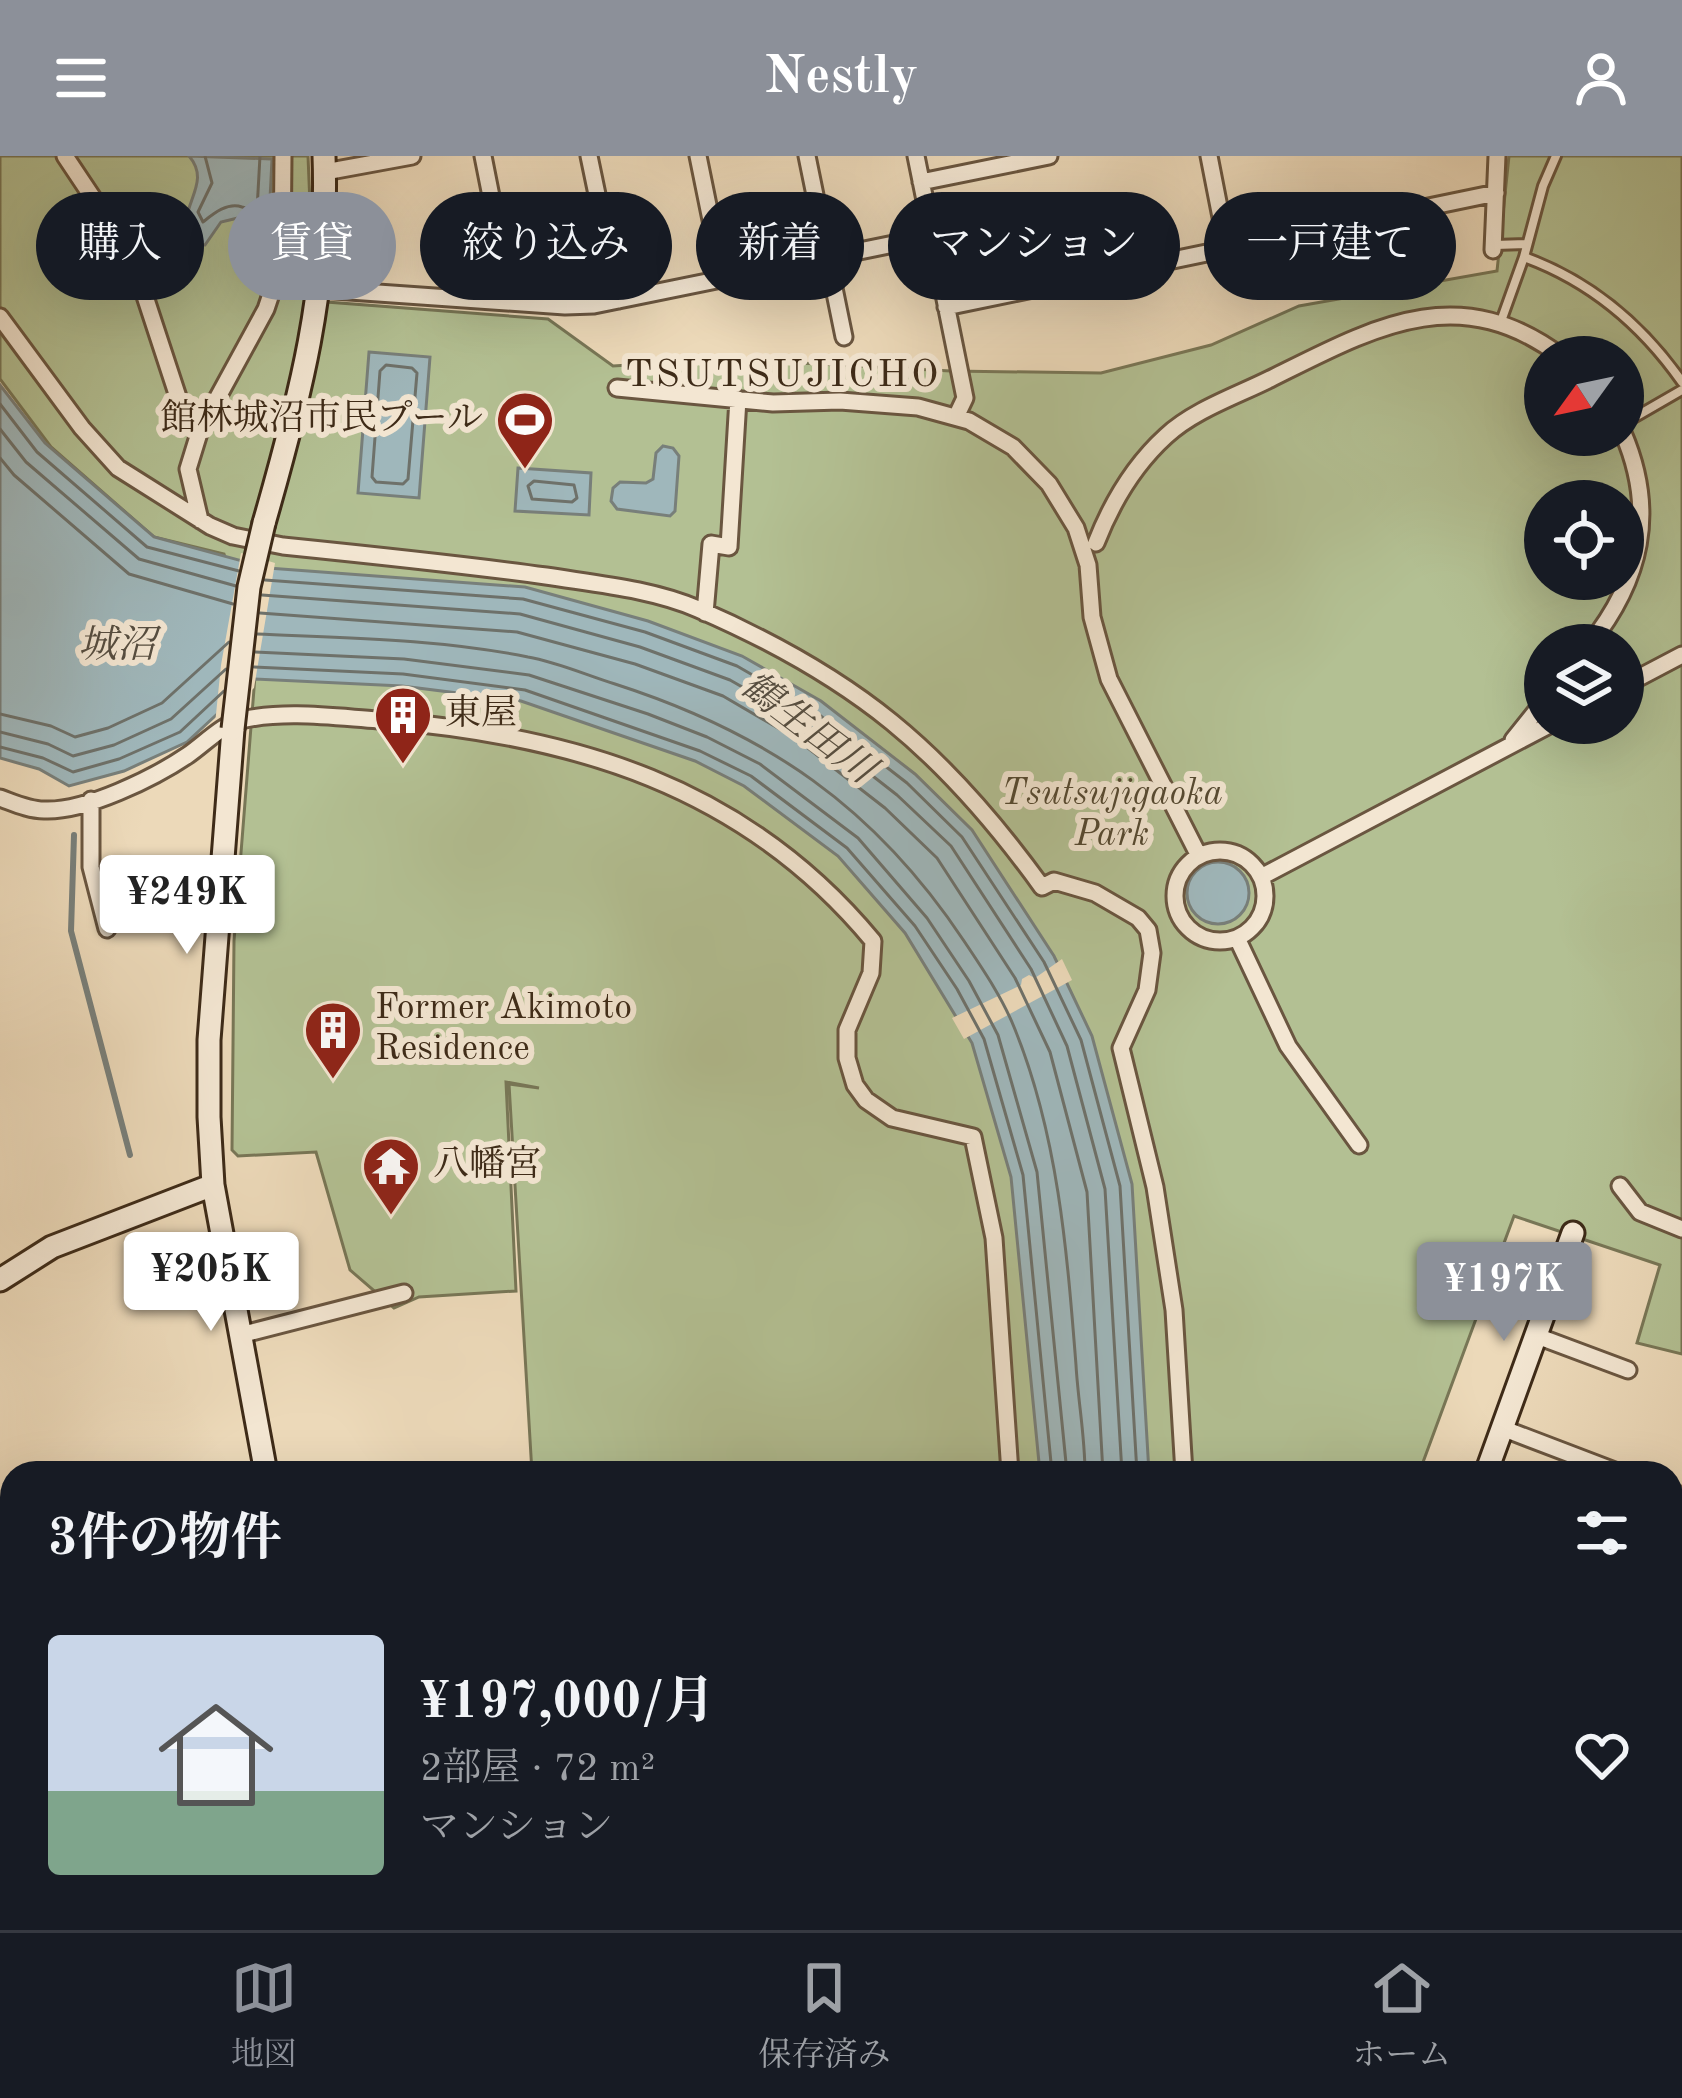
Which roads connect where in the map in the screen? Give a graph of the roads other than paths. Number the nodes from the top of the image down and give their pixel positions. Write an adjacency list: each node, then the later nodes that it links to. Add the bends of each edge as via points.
1 (65, 156): 42 (street, via 126,252 180,403)
2 (283, 156): 42 (street, via 277,277)
3 (412, 156): 13 (street)
4 (483, 156): 31 (street)
5 (589, 156): 15 (street)
6 (698, 156): 16 (street)
7 (807, 156): 17 (street)
8 (916, 156): 14 (street)
9 (1049, 156): 14 (street)
10 (1209, 156): 19 (street)
11 (1497, 156): 20 (street)
12 (1556, 156): 22 (lane)
13 (325, 164)
14 (921, 182): 18 (street)
15 (596, 192)
16 (705, 192)
17 (814, 192)
18 (923, 192)
19 (1216, 192)
20 (1496, 193): 21 (street); 23 (street)
21 (1456, 201)
22 (1527, 244): 23 (lane); 25 (lane)
23 (1493, 248)
24 (1204, 253): 32 (street)
25 (1524, 257): 34 (lane); 37 (lane, via 1612,305)
26 (396, 294): 31 (street)
27 (319, 300): 60 (street, bridge, via 249,587 232,729 209,1040)
28 (619, 300): 31 (street)
29 (836, 300): 36 (street)
30 (945, 300): 32 (street)
31 (512, 302)
32 (946, 307): 41 (street, via 965,398)
33 (0, 317): 44 (street, via 118,467)
34 (1500, 325): 35 (street); 45 (street, via 1438,316 1376,327 1183,422 1130,476)
35 (1527, 336)
36 (844, 338)
37 (1682, 386): 40 (lane)
38 (617, 388): 39 (street)
39 (738, 399): 41 (street, via 898,405); 46 (street, via 728,547 711,544)
40 (1644, 410)
41 (956, 417): 55 (street, via 1023,456 1064,505 1088,565 1108,679)
42 (200, 430): 44 (street, via 188,469)
43 (1629, 456): 47 (street, via 1640,495 1639,543 1621,601)
44 (200, 520): 46 (street, via 266,543 586,582)
45 (1096, 543)
46 (705, 613): 72 (street, via 820,670 894,720 991,817 1042,887 1054,881 1095,893 1148,930 1148,990 1121,1048 1174,1310)
47 (1604, 624)
48 (1682, 656): 49 (street)
49 (1644, 675)
50 (1524, 727): 52 (street)
51 (1524, 738): 52 (street)
52 (1508, 747): 56 (street)
53 (0, 798): 54 (street, via 40,811)
54 (92, 800): 57 (street, via 92,867); 71 (street, via 183,758 236,721 331,716 455,726 550,746 672,786 758,833 838,899 873,940 871,973 847,1030 855,1085 892,1118 973,1137 994,1238)
55 (1199, 856): 56 (street, via 1230,852); 58 (street, via 1178,878 1179,915 1204,938)
56 (1261, 877): 58 (street, via 1264,908)
57 (107, 929)
58 (1237, 938): 59 (street, via 1288,1046)
59 (1359, 1145)
60 (213, 1185): 64 (street); 66 (street)
61 (1620, 1186): 62 (street, via 1640,1212)
62 (1682, 1226)
63 (1573, 1232): 67 (street)
64 (4, 1268)
65 (404, 1294): 66 (street)
66 (240, 1335): 70 (street)
67 (1537, 1336): 68 (street); 69 (street)
68 (1628, 1370)
69 (1502, 1428): 73 (street); 74 (street)
70 (264, 1461)
71 (1009, 1461)
72 (1183, 1461)
73 (1490, 1461)
74 (1589, 1461)

